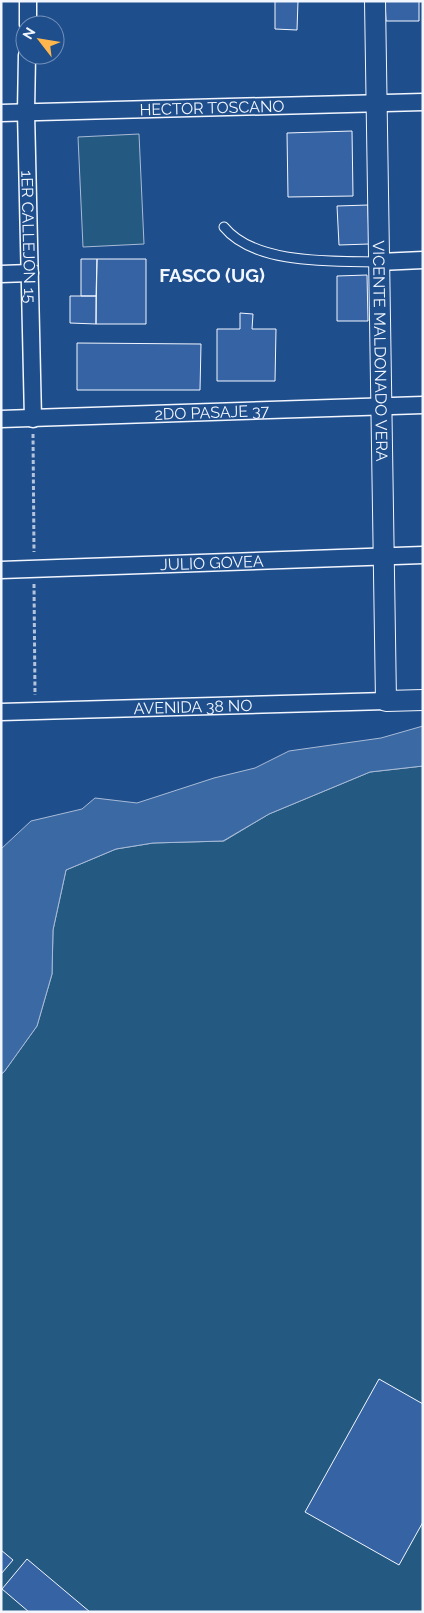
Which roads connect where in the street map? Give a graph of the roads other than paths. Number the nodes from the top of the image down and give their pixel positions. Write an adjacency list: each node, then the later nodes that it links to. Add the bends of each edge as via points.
1 (28, 1): 3 (street)
2 (375, 1): 6 (street, VICENTE MALDONADO VERA)
3 (28, 15)
4 (27, 65): 7 (street, 1ER CALLEJÓN 15)
5 (423, 102): 6 (street, HECTOR TOSCANO)
6 (377, 103): 7 (street, HECTOR TOSCANO); 11 (street, VICENTE MALDONADO VERA)
7 (26, 112): 8 (street, HECTOR TOSCANO); 13 (street, 1ER CALLEJÓN 15)
8 (1, 113)
9 (224, 227): 11 (lane, via 246,245 271,254)
10 (423, 260): 11 (street)
11 (379, 262): 15 (street, VICENTE MALDONADO VERA)
12 (1, 274): 13 (street)
13 (30, 274): 17 (street, 1ER CALLEJÓN 15)
14 (423, 405): 15 (street, 2DO PASAJE 37)
15 (383, 406): 17 (street, 2DO PASAJE 37); 19 (street, VICENTE MALDONADO VERA)
16 (1, 419): 17 (street, 2DO PASAJE 37)
17 (33, 419)
18 (423, 555): 19 (street, JULIO GOVEA)
19 (384, 556): 20 (street, JULIO GOVEA); 22 (street, VICENTE MALDONADO VERA)
20 (1, 570)
21 (423, 700): 22 (street)
22 (386, 701): 23 (street, AVENIDA 38 NO)
23 (1, 712)

